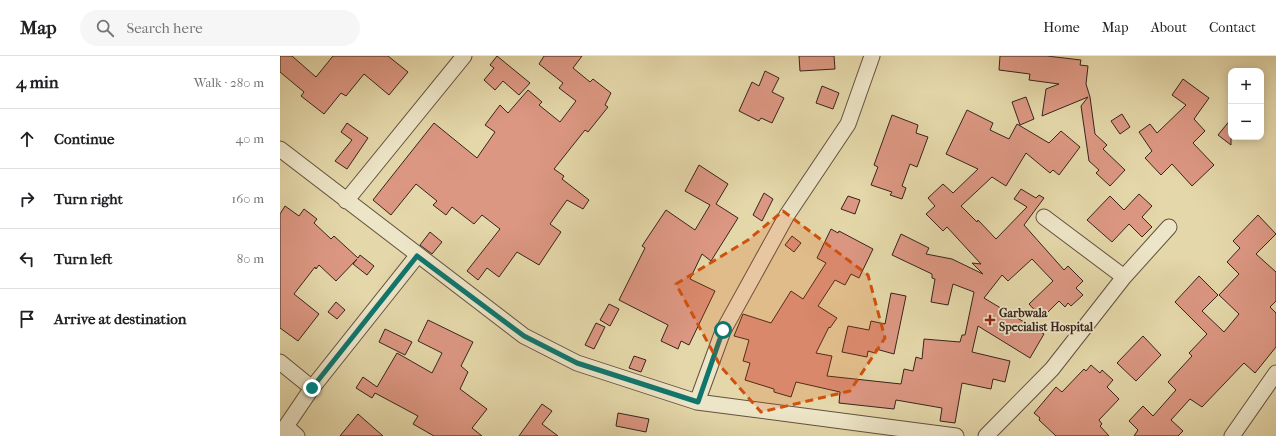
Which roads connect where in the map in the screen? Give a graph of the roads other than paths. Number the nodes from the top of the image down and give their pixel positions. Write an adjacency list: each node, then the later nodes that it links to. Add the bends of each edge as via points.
1 (464, 56): 4 (street)
2 (872, 56): 12 (street, via 848,124 787,215 723,330)
3 (280, 149): 4 (street)
4 (346, 201): 7 (street)
5 (1044, 216): 8 (street)
6 (1169, 227): 8 (street)
7 (417, 256): 11 (street); 12 (street, via 524,336 577,363)
8 (1124, 276): 15 (street, via 1052,369)
9 (280, 362): 11 (street)
10 (1276, 373): 16 (street)
11 (312, 388): 13 (street)
12 (698, 402): 14 (street)
13 (288, 432)
14 (956, 436)
15 (986, 436)
16 (1232, 436)

